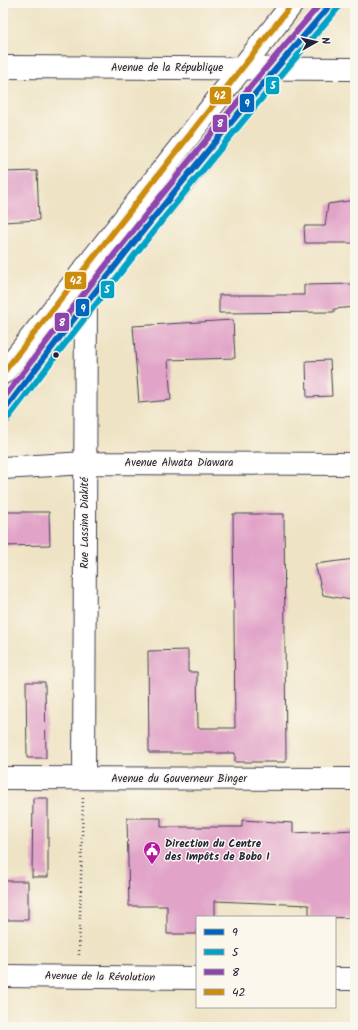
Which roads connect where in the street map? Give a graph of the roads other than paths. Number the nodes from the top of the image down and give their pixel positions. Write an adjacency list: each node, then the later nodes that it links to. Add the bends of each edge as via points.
1 (293, 3): 4 (street)
2 (332, 3): 5 (street)
3 (3, 67): 4 (street, Avenue de la République)
4 (242, 69): 5 (street, Avenue de la République); 7 (street)
5 (275, 69): 6 (street, Avenue de la République); 8 (street)
6 (355, 69)
7 (86, 268): 8 (street, Rue Lassina Diakité); 9 (street)
8 (86, 302): 10 (street); 11 (street, Rue Lassina Diakité)
9 (3, 373)
10 (3, 412)
11 (85, 463): 12 (street, Avenue Alwata Diawara); 13 (street, Avenue Alwata Diawara); 15 (street, Rue Lassina Diakité)
12 (355, 464)
13 (3, 468)
14 (3, 778): 15 (street, Avenue du Gouverneur Binger)
15 (84, 778): 16 (street, Avenue du Gouverneur Binger)
16 (355, 779)
17 (3, 976): 18 (street, Avenue de la Révolution)
18 (196, 978)
19 (336, 979): 20 (street)
20 (355, 979)

